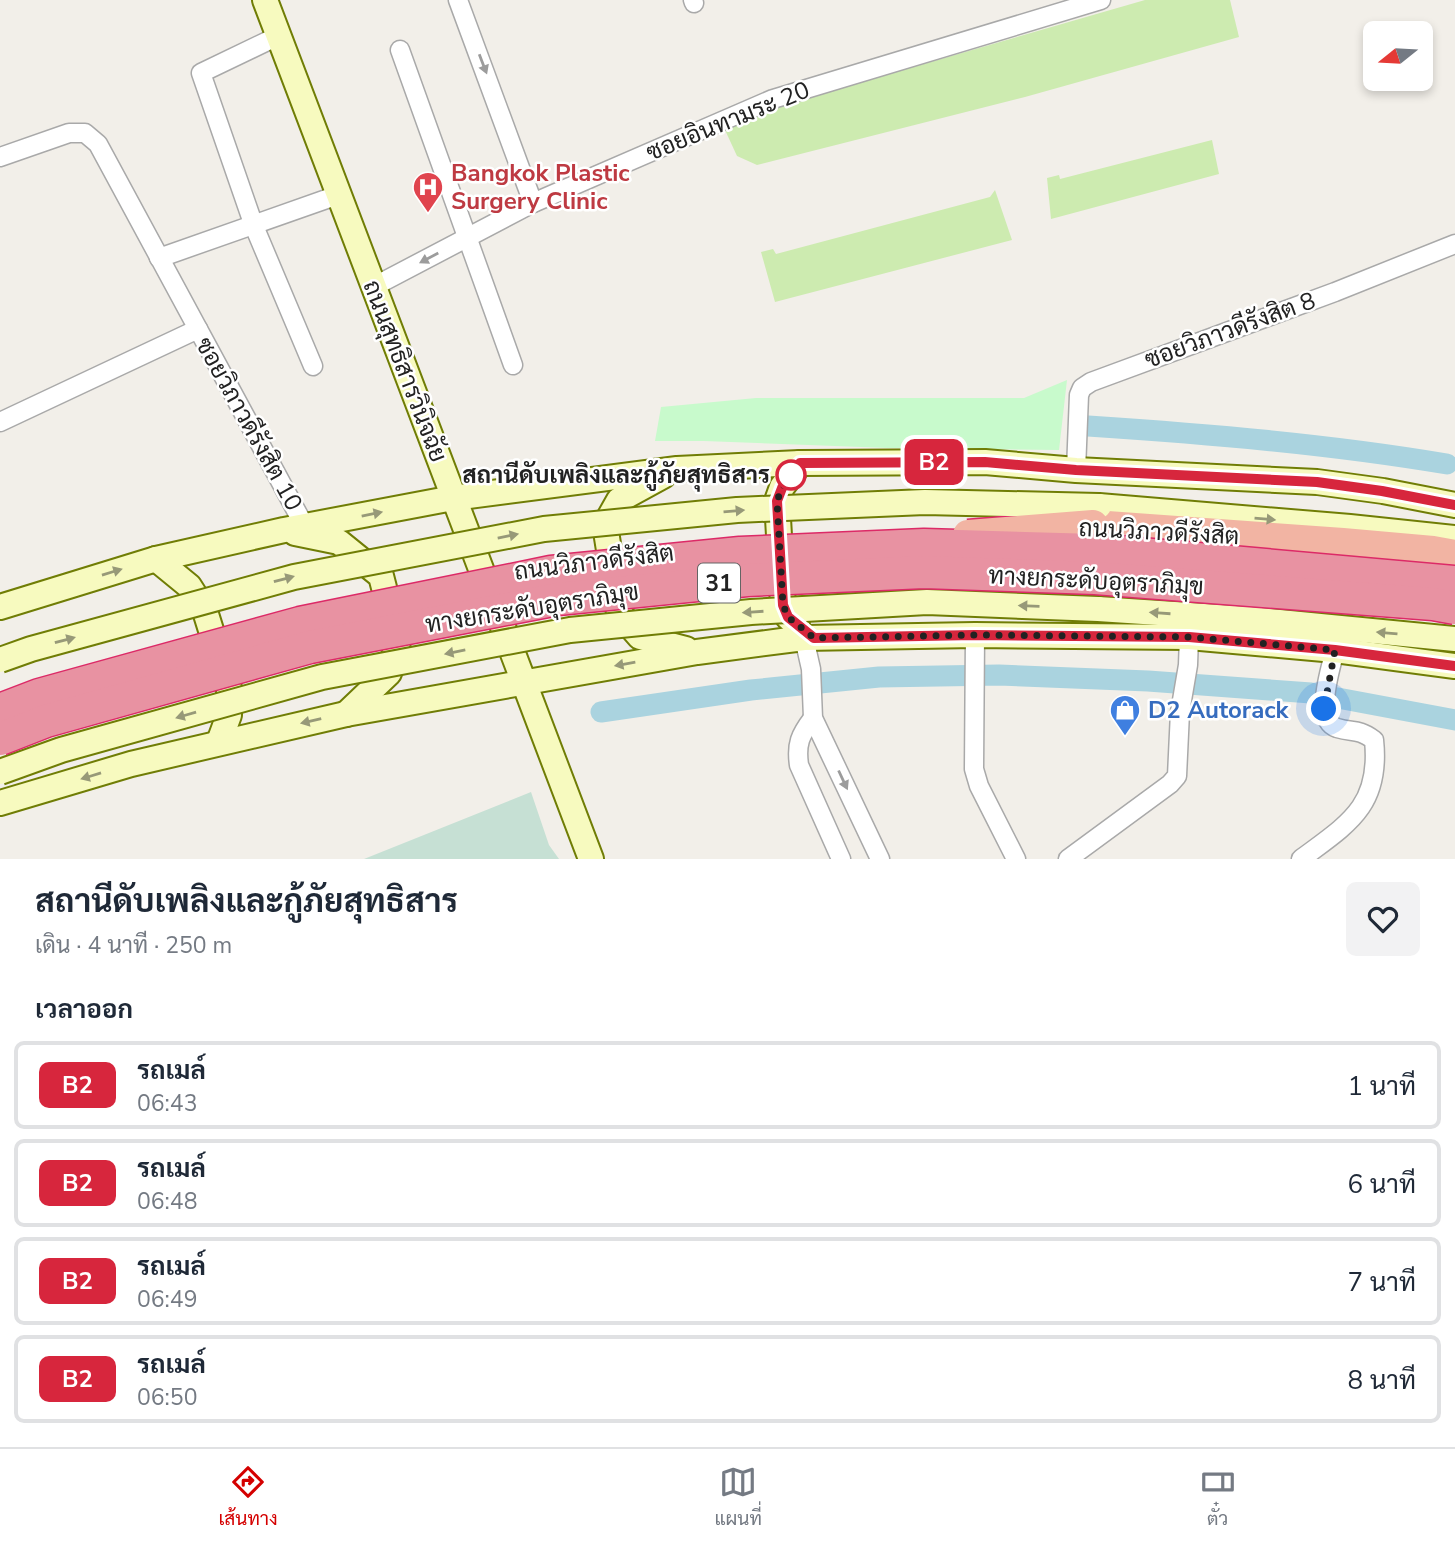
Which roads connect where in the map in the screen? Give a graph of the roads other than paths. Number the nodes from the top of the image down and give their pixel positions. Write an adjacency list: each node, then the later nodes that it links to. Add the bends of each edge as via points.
1 (265, 0): 4 (main road, ถนนสุทธิสารวินิจฉัย)
2 (458, 0): 8 (street, one-way to 8)
3 (1101, 0): 8 (street, ซอยอินทามระ 20, via 774,99)
4 (278, 36): 7 (main road, ถนนสุทธิสารวินิจฉัย); 9 (street, via 201,73)
5 (400, 50): 10 (street)
6 (0, 157): 12 (street, via 69,133 85,133 98,144)
7 (338, 195): 9 (street); 13 (main road, ถนนสุทธิสารวินิจฉัย)
8 (533, 203): 10 (street, ซอยอินทามระ 20)
9 (254, 226): 12 (street); 16 (street)
10 (467, 238): 13 (street, ซอยอินทามระ 20, one-way to 13); 15 (street)
11 (1455, 244): 20 (street, ซอยวิภาวดีรังสิต 8, via 1091,382 1079,395)
12 (159, 258): 14 (street)
13 (373, 287): 21 (main road, ถนนสุทธิสารวินิจฉัย)
14 (198, 329): 17 (street, ซอยวิภาวดีรังสิต 10); 24 (street, ซอยวิภาวดีรังสิต 10)
15 (513, 365)
16 (313, 366)
17 (0, 422)
18 (800, 463): 19 (main road); 20 (main road, via 985,462); 34 (main road, via 777,501 783,605)
19 (677, 469): 21 (main road); 37 (main road, via 619,500 606,525 619,613 640,637)
20 (1076, 470): 22 (main road, via 1317,482)
21 (453, 498): 24 (main road, one-way to 21); 40 (main road, ถนนสุทธิสารวินิจฉัย)
22 (1455, 505)
23 (1096, 515): 25 (main road, 31, one-way to 25, via 1350,527); 26 (highway, ถนนวิภาวดีรังสิต / 31); 38 (main road, 31, one-way to 23, bridge, via 294,577 544,529 737,510 912,502); 41 (highway, ถนนวิภาวดีรังสิต / 31, bridge, via 926,538 742,545 556,563 303,613 42,686)
24 (294, 528): 27 (main road); 43 (main road, via 339,542 381,576 398,642 389,673)
25 (1455, 538)
26 (1455, 555)
27 (156, 559): 30 (main road, one-way to 27); 47 (main road, via 188,586 205,611 229,688 229,715)
28 (1455, 582): 42 (highway, ทางยกระดับอุตราภิมุข / 31, bridge, via 1096,550 924,545 740,553 551,572 300,623 39,695)
29 (1455, 600): 45 (highway, ถนนวิภาวดีรังสิต / 31, via 1099,571 927,565 761,571 561,591 311,639)
30 (0, 607)
31 (1455, 608): 46 (highway, ทางยกระดับอุตราภิมุข / 31, bridge, via 1095,578 924,572 747,580 558,599 310,647 47,721)
32 (975, 635): 33 (main road); 34 (main road); 53 (street, via 974,769)
33 (1189, 637): 36 (main road); 54 (street, via 1177,776)
34 (809, 638): 37 (main road); 44 (street)
35 (1455, 639): 48 (main road, 31, one-way to 48, bridge, via 1098,609 926,602 751,612 570,630 322,677 61,750)
36 (1335, 650): 39 (main road); 55 (street, via 1324,709 1336,727 1362,731 1374,740 1370,787 1363,806 1347,824)
37 (697, 652): 40 (main road, one-way to 40)
38 (0, 660)
39 (1455, 666)
40 (523, 681): 43 (main road); 50 (main road, ถนนสุทธิสารวินิจฉัย)
41 (0, 702)
42 (0, 710)
43 (346, 714): 47 (main road, one-way to 47)
44 (813, 718): 51 (street, via 799,736 799,765); 52 (street, one-way to 52)
45 (0, 730)
46 (0, 739)
47 (219, 742): 49 (main road, one-way to 49)
48 (0, 772)
49 (0, 803)
50 (591, 859)
51 (841, 859)
52 (880, 859)
53 (1016, 859)
54 (1068, 859)
55 (1301, 859)

